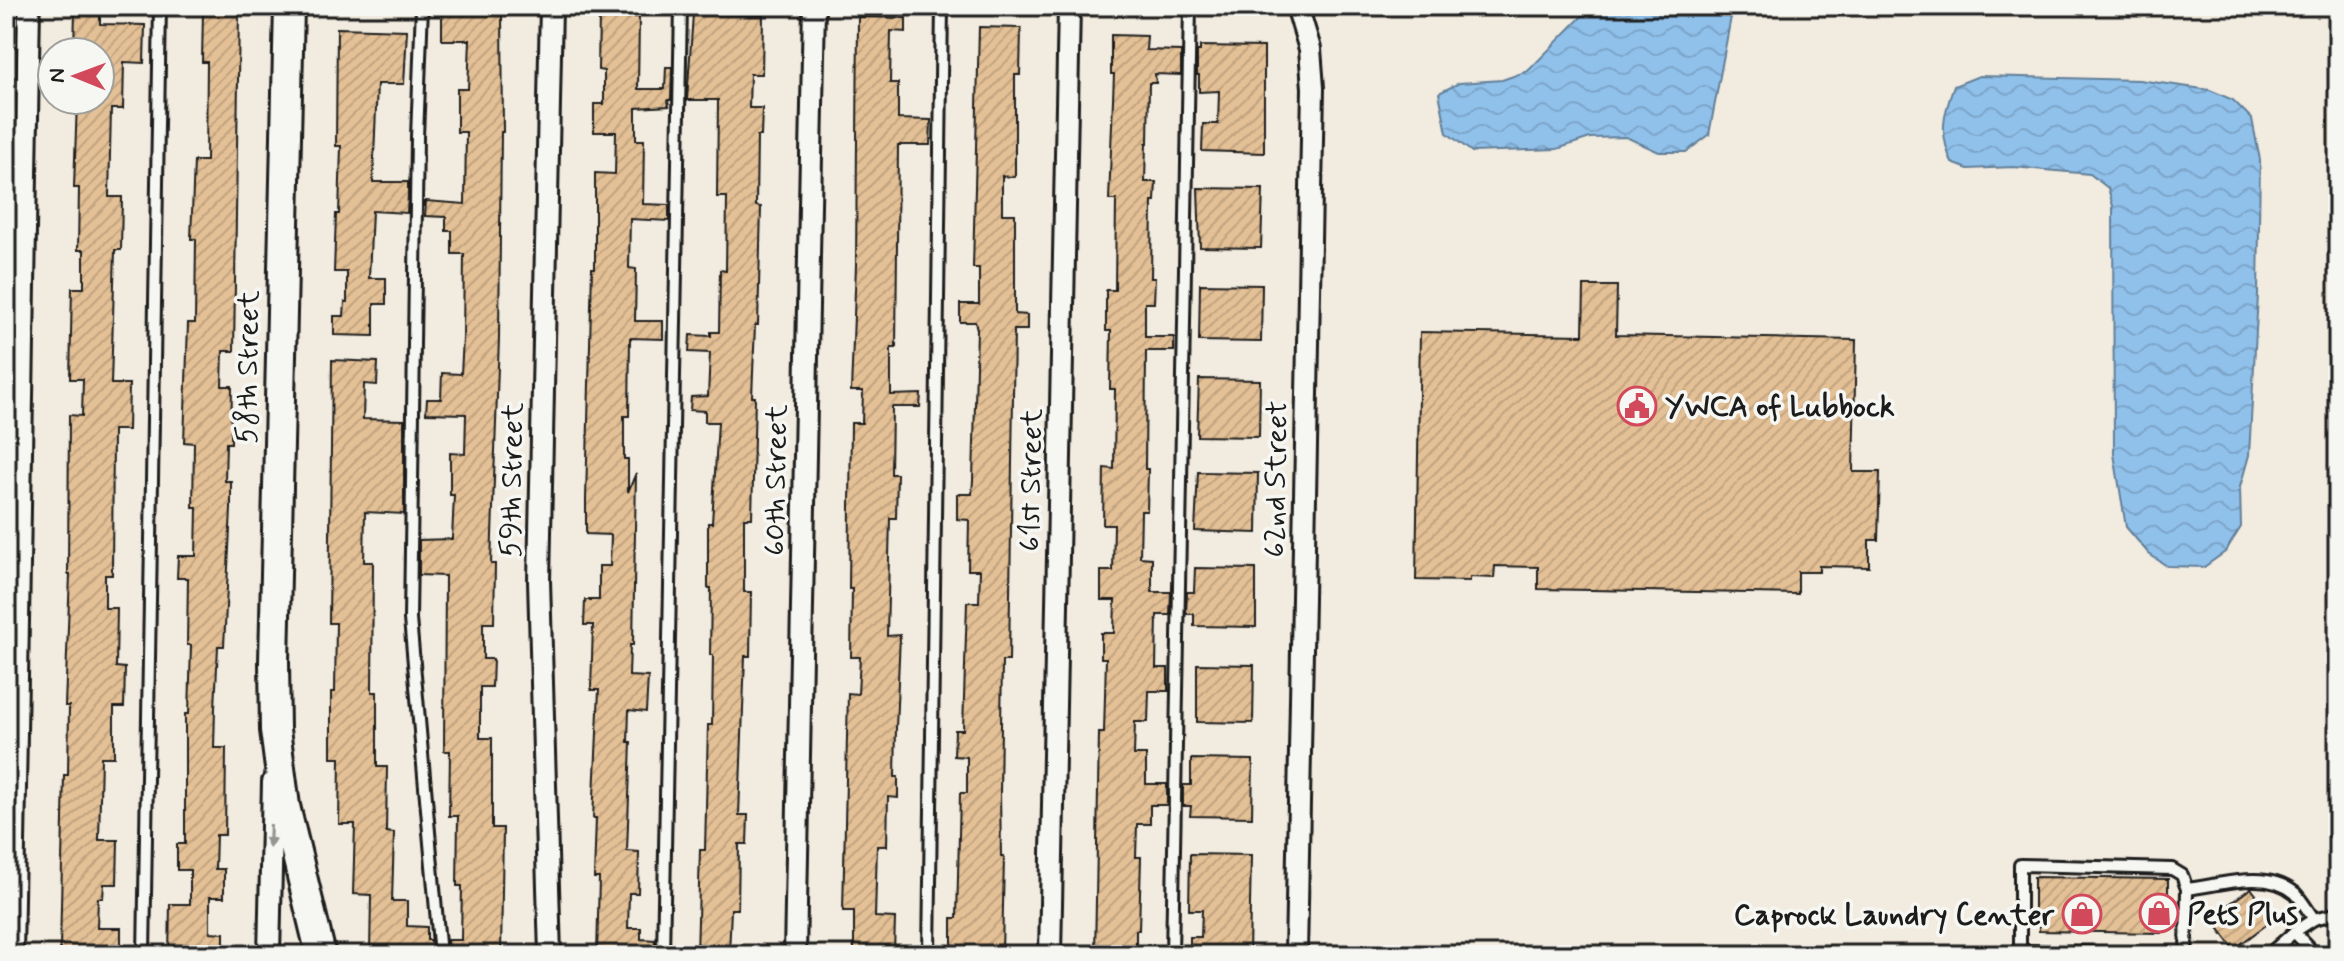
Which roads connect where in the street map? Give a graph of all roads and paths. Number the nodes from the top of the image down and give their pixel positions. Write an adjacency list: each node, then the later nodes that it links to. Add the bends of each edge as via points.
1 (29, 6): 20 (street)
2 (160, 6): 21 (lane)
3 (289, 6): 12 (street, 58th Street)
4 (422, 6): 23 (lane, via 410,619)
5 (551, 6): 24 (street, 59th Street, via 539,581)
6 (681, 6): 25 (lane)
7 (814, 6): 26 (street, 60th Street)
8 (942, 6): 27 (lane)
9 (1069, 6): 28 (street, 61st Street)
10 (1190, 6): 29 (lane)
11 (1297, 6): 30 (street, 62nd Street, via 1310,49 1313,88)
12 (275, 730): 17 (street, 58th Street, one-way to 17); 22 (street, 58th Street, via 285,806)
13 (2187, 889): 15 (lane, via 2265,880 2297,895); 18 (lane, via 2182,875 2172,869 2020,865); 31 (lane)
14 (2338, 913): 15 (lane)
15 (2314, 919): 16 (lane)
16 (2294, 932): 19 (lane); 32 (lane)
17 (268, 953)
18 (2020, 953): 31 (lane)
19 (2270, 954)
20 (12, 955)
21 (144, 955)
22 (321, 955)
23 (440, 955)
24 (550, 955)
25 (663, 955)
26 (795, 955)
27 (929, 955)
28 (1050, 955)
29 (1172, 955)
30 (1296, 955)
31 (2186, 955)
32 (2316, 955)

